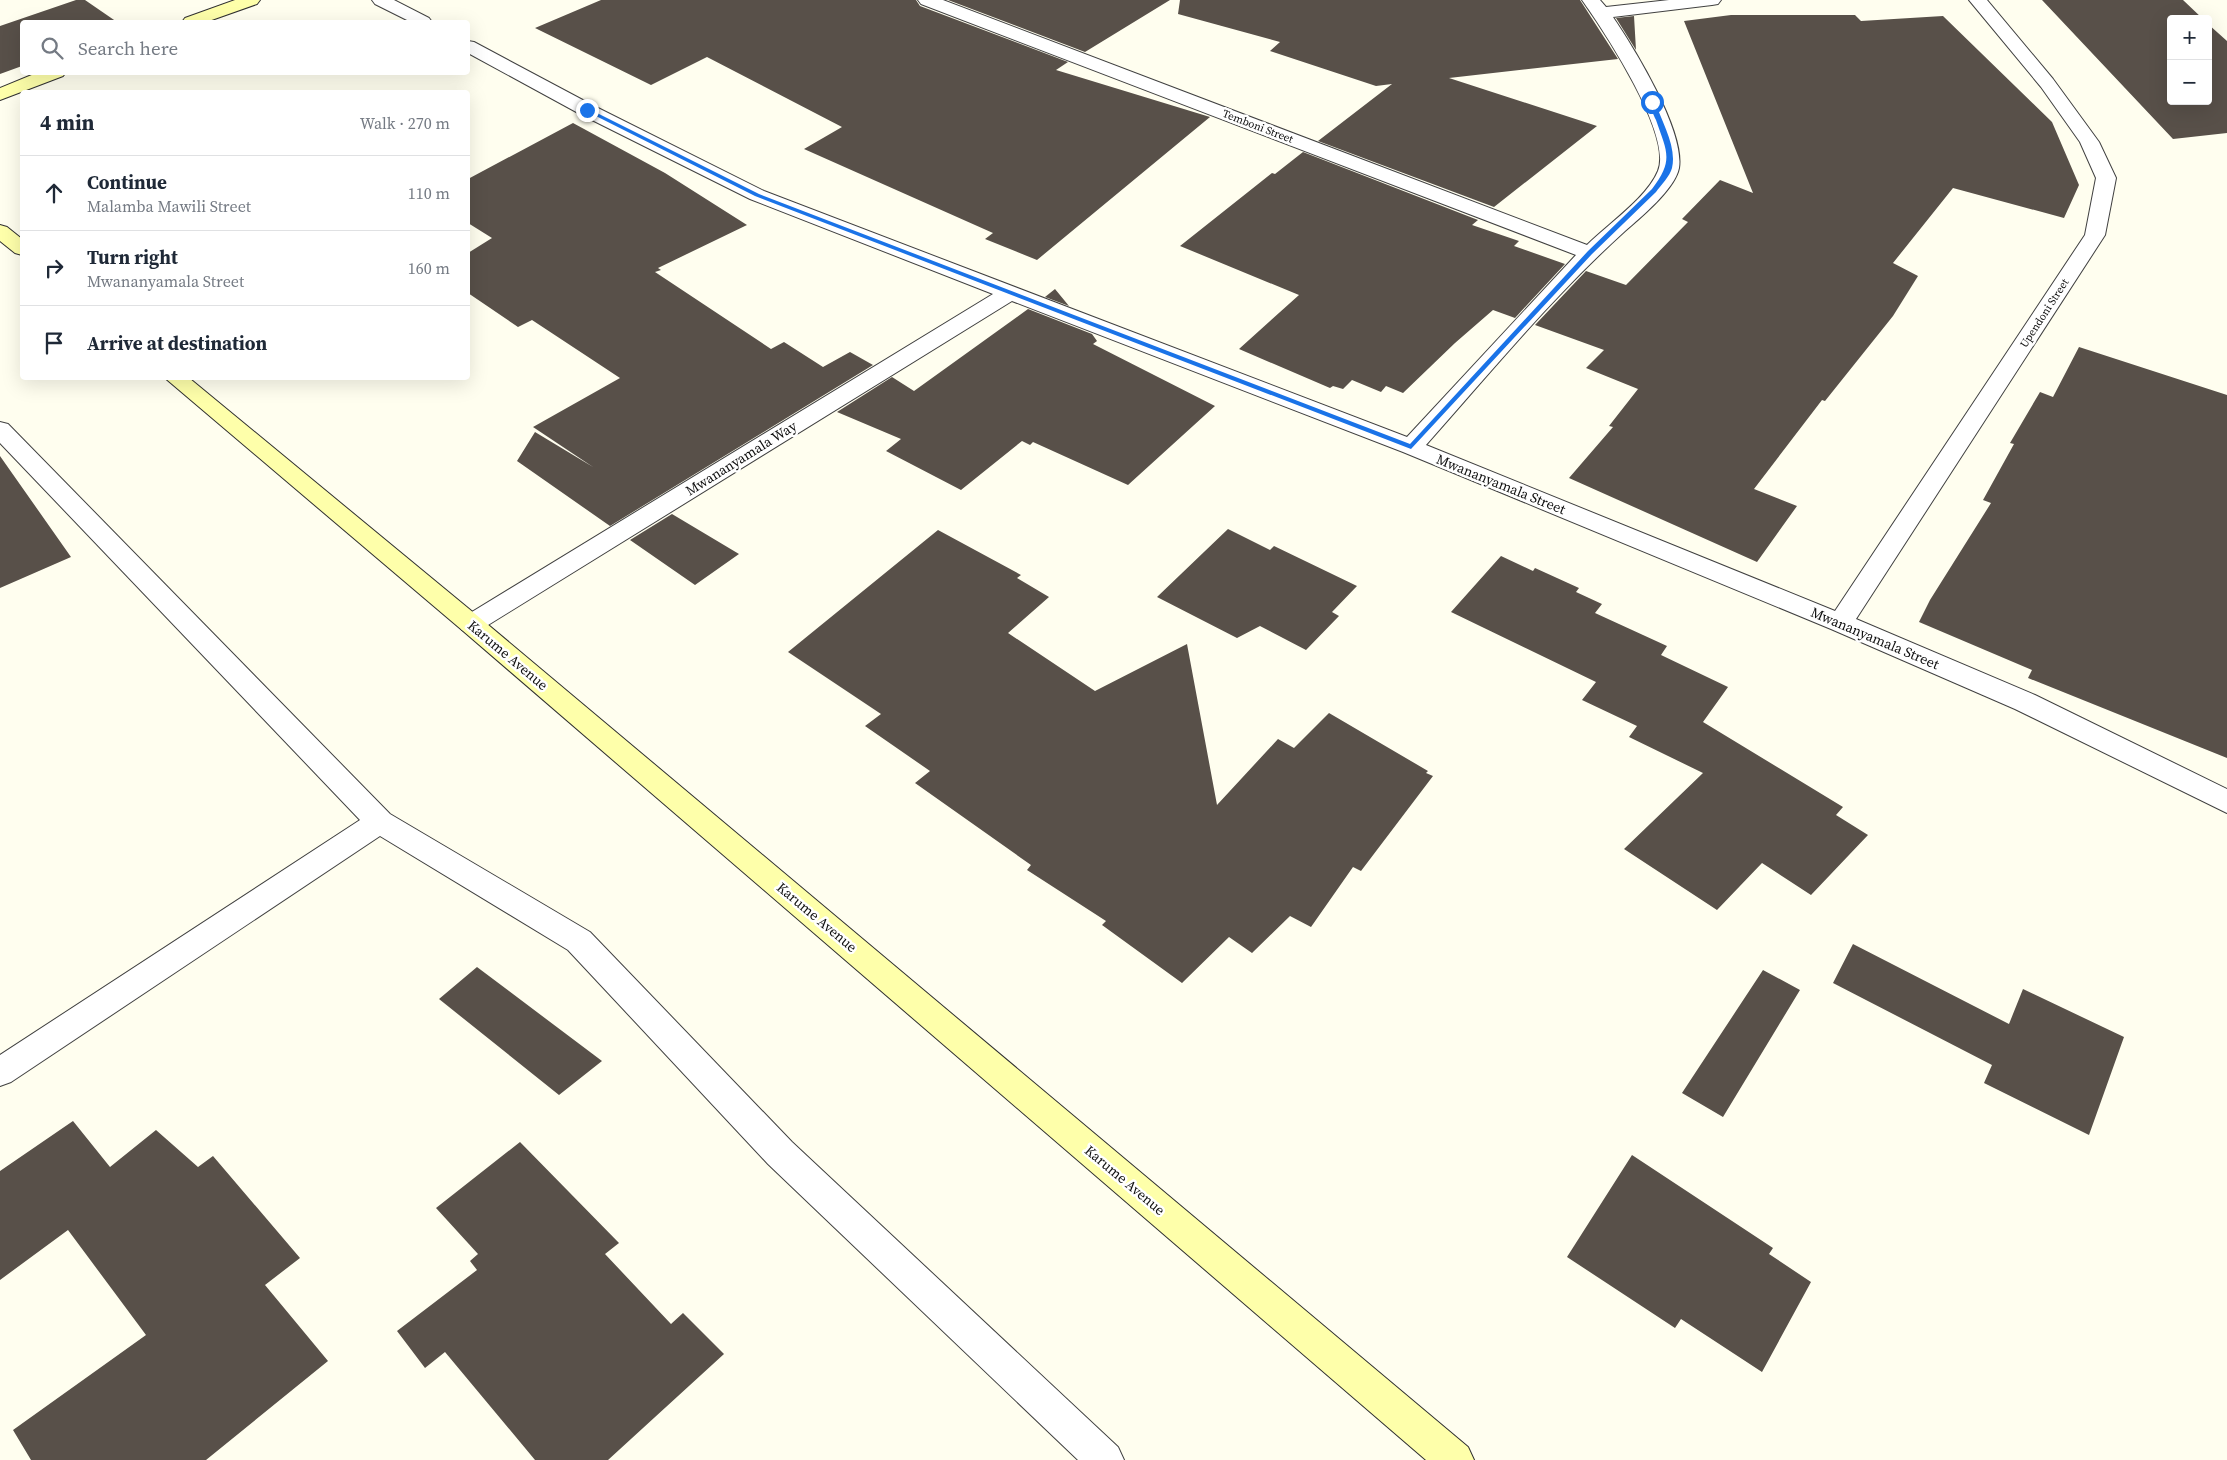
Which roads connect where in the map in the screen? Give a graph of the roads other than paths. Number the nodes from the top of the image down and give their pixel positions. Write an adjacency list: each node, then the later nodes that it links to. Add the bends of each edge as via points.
1 (251, 0): 7 (main road)
2 (381, 0): 8 (street)
3 (927, 0): 14 (street, Temboni Street)
4 (1712, 0): 6 (street)
5 (1978, 0): 20 (street, Upendoni Street, via 2047,83 2089,142 2106,178 2095,234)
6 (1597, 6): 14 (street, via 1652,102 1670,152 1669,169 1654,190)
7 (196, 20)
8 (419, 20)
9 (470, 47): 15 (street, Mwananyamala Street, via 757,195)
10 (49, 75): 11 (main road)
11 (0, 94)
12 (0, 231): 13 (main road)
13 (20, 248)
14 (1590, 253): 18 (street)
15 (1010, 292): 18 (street, Mwananyamala Street); 19 (street, Mwananyamala Way)
16 (178, 380): 19 (main road, Karume Avenue)
17 (0, 429): 22 (street)
18 (1411, 447): 20 (street, Mwananyamala Street)
19 (471, 624): 25 (main road, Karume Avenue)
20 (1840, 624): 21 (street, Mwananyamala Street, via 2025,702)
21 (2227, 802)
22 (380, 822): 23 (street); 24 (street, via 579,941 780,1153)
23 (0, 1072)
24 (1105, 1460)
25 (1455, 1460)

